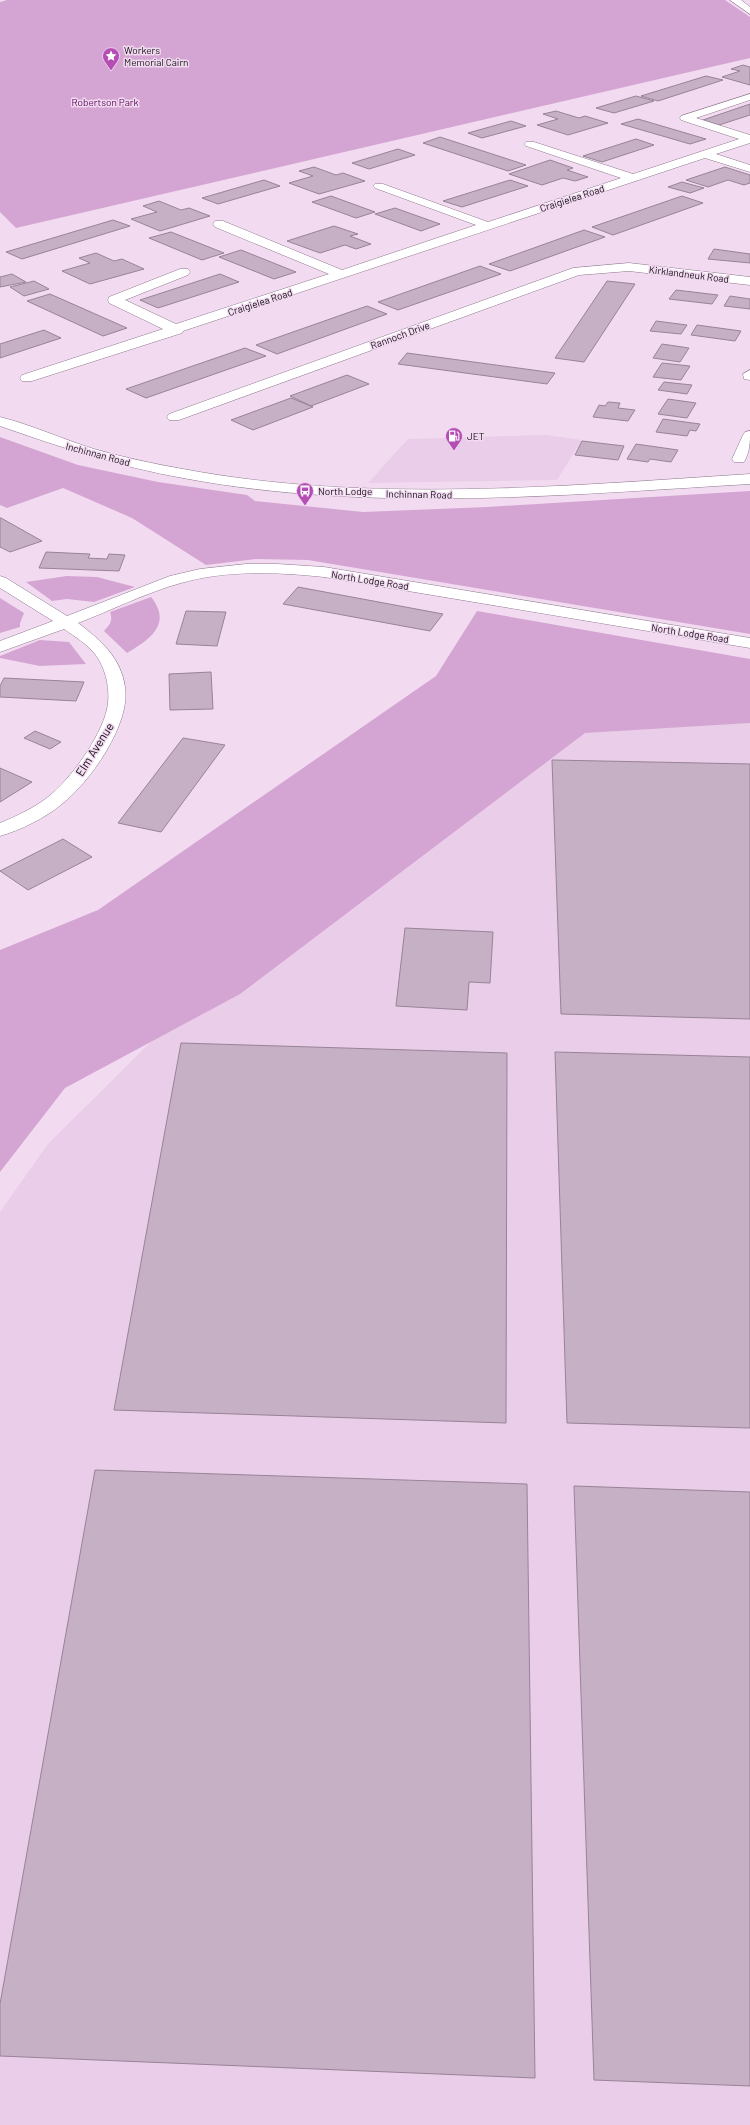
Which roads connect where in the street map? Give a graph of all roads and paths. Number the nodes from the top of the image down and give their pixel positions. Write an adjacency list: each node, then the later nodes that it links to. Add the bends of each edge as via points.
1 (734, 0): 2 (street)
2 (750, 11)
3 (750, 97): 4 (street, Craigielea Road, via 685,118)
4 (750, 139): 6 (street, Craigielea Road)
5 (530, 144): 8 (street, Craigielea Road)
6 (705, 154): 7 (street); 8 (street, Craigielea Road)
7 (750, 169)
8 (633, 178): 11 (street, Craigielea Road)
9 (379, 186): 11 (street)
10 (219, 224): 14 (street)
11 (489, 226): 14 (street, Craigielea Road)
12 (629, 267): 15 (street, Kirklandneuk Road); 18 (street, Rannoch Drive, via 577,271)
13 (184, 272): 16 (street, via 114,300)
14 (343, 275): 16 (street, Craigielea Road)
15 (750, 281)
16 (177, 330): 17 (street, Craigielea Road)
17 (27, 378)
18 (174, 417)
19 (4, 422): 22 (street, Inchinnan Road, via 55,442 146,466 236,482 332,491 460,495)
20 (750, 435): 21 (street)
21 (739, 459)
22 (750, 479)
23 (0, 581): 24 (street, Elm Avenue)
24 (67, 622): 25 (street, North Lodge Road, via 166,582 246,568 286,567); 26 (street, North Lodge Road); 27 (street, Elm Avenue, via 101,650 112,668 116,686 116,708 111,724 83,771 57,799 22,821)
25 (750, 643)
26 (0, 647)
27 (0, 830)

